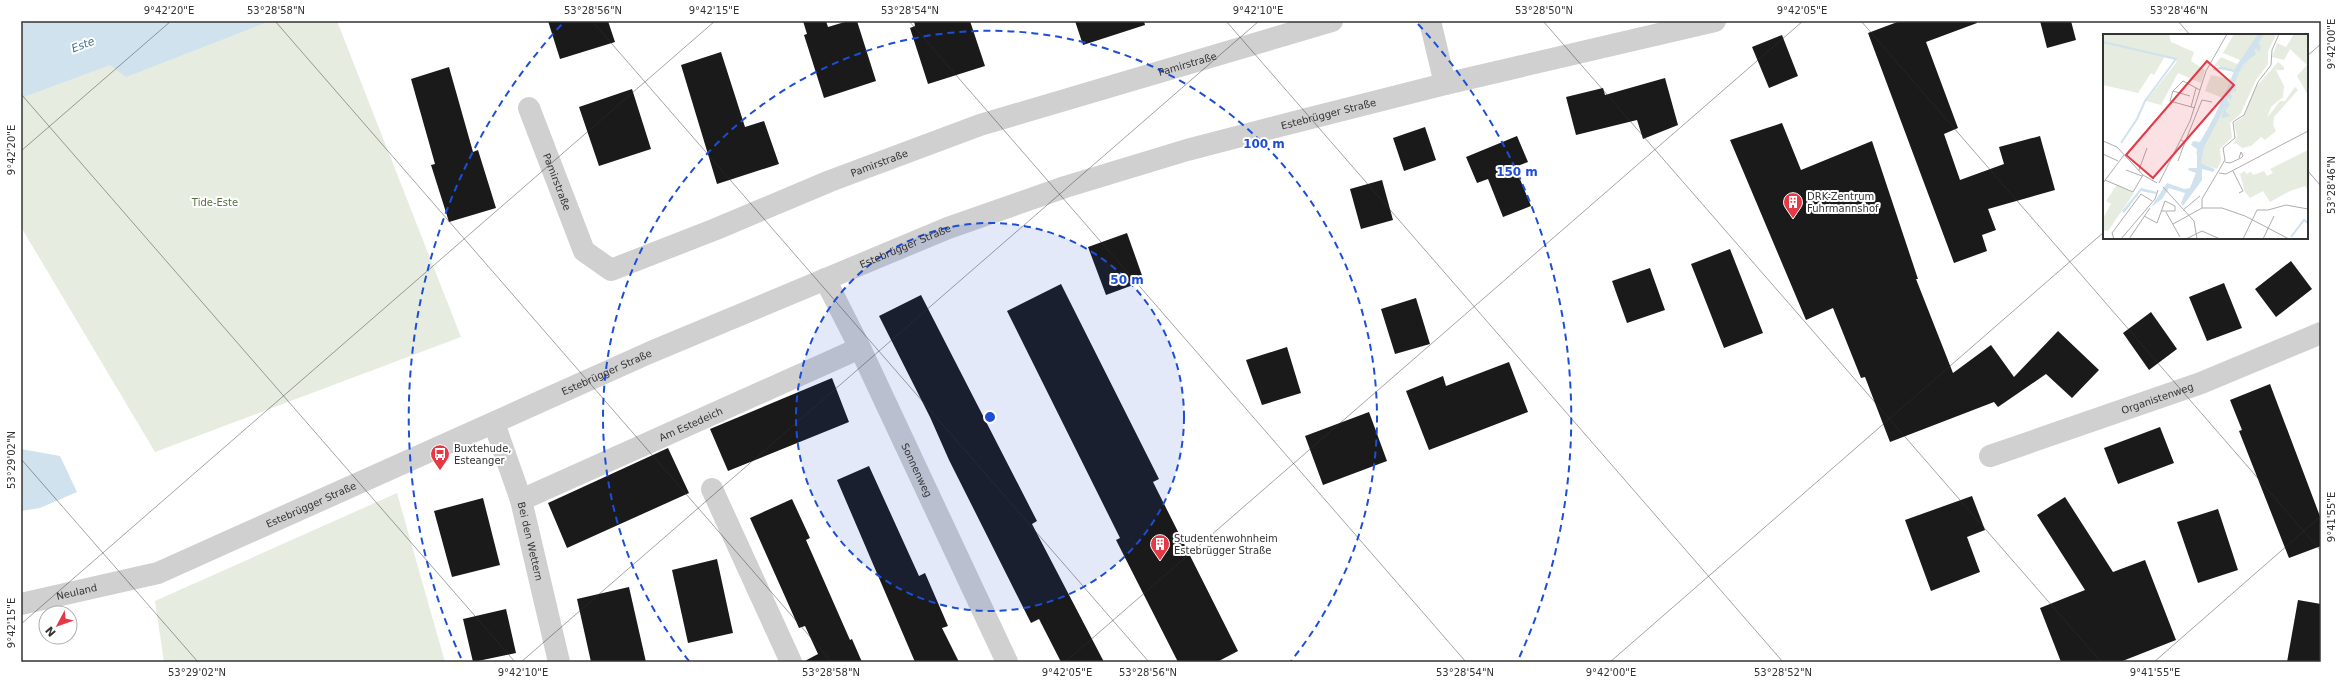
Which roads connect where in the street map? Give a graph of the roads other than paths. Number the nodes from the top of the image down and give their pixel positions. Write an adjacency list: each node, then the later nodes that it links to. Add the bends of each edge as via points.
1 (1332, 21): 5 (street, Pamirstraße, via 980,125 830,181 611,270 584,251)
2 (1430, 21): 4 (street)
3 (1715, 21): 4 (street, Estebrügger Straße)
4 (1445, 84): 6 (street, Estebrügger Straße, via 1187,150 1065,187 948,228)
5 (529, 108)
6 (825, 279): 8 (street, Sonnenweg); 9 (street, Estebrügger Straße, via 652,352)
7 (2321, 333): 10 (street, Organistenweg, via 2200,382)
8 (860, 348): 12 (street, Am Estedeich); 17 (street, Sonnenweg)
9 (494, 423): 12 (street, Bei den Wettern); 13 (street, Estebrügger Straße, via 232,541 158,573)
10 (1990, 456)
11 (712, 489): 16 (street)
12 (521, 500): 15 (street, Bei den Wettern)
13 (132, 580): 14 (street, Neuland)
14 (21, 604)
15 (559, 662)
16 (791, 662)
17 (1006, 662)

